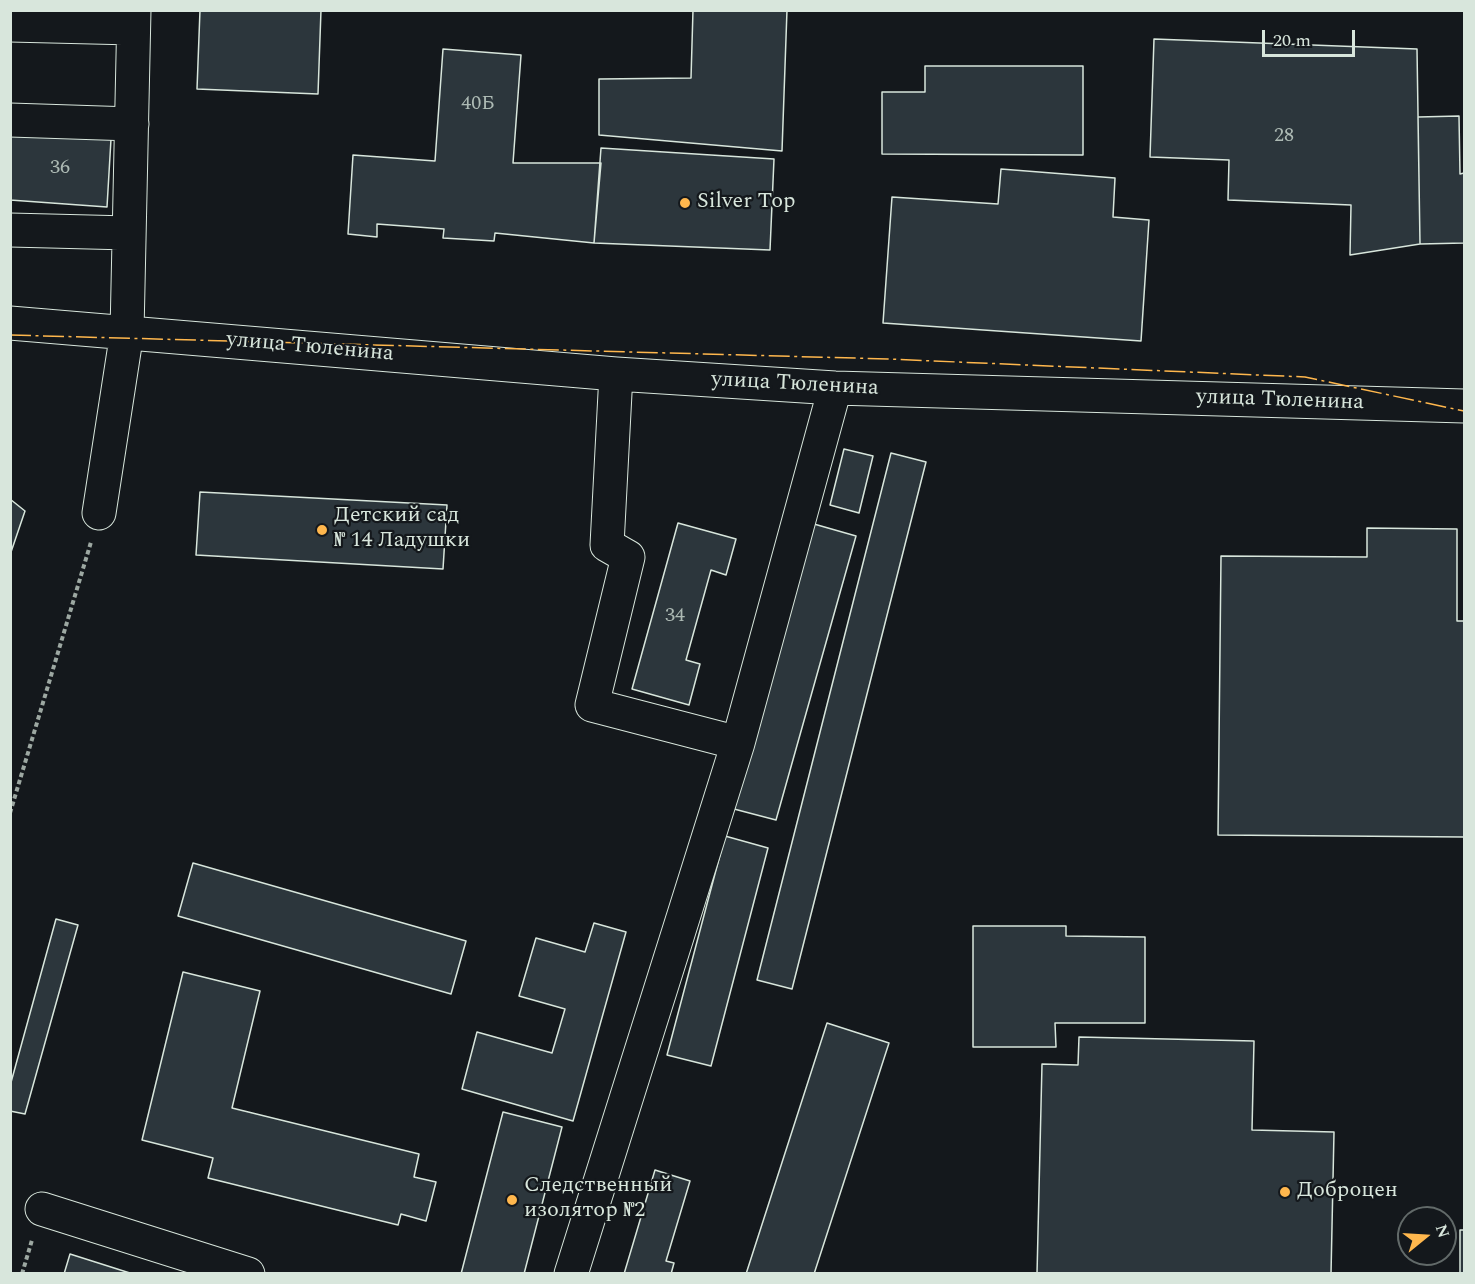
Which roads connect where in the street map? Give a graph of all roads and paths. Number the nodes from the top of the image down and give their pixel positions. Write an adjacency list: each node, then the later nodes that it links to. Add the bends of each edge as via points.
1 (134, 19): 2 (street); 4 (street)
2 (10, 25)
3 (10, 120): 4 (street)
4 (132, 124): 6 (street)
5 (10, 230): 6 (street)
6 (129, 233): 8 (street)
7 (10, 323): 8 (street, улица Тюленина)
8 (127, 332): 9 (street, улица Тюленина); 12 (street)
9 (616, 374): 10 (street, улица Тюленина); 13 (street, via 607,545 628,557 592,705)
10 (835, 388): 11 (street, улица Тюленина); 13 (street)
11 (1464, 406)
12 (99, 513): 14 (path)
13 (738, 743): 17 (street)
14 (10, 813)
15 (42, 1209): 16 (street)
16 (248, 1274)
17 (571, 1274)

